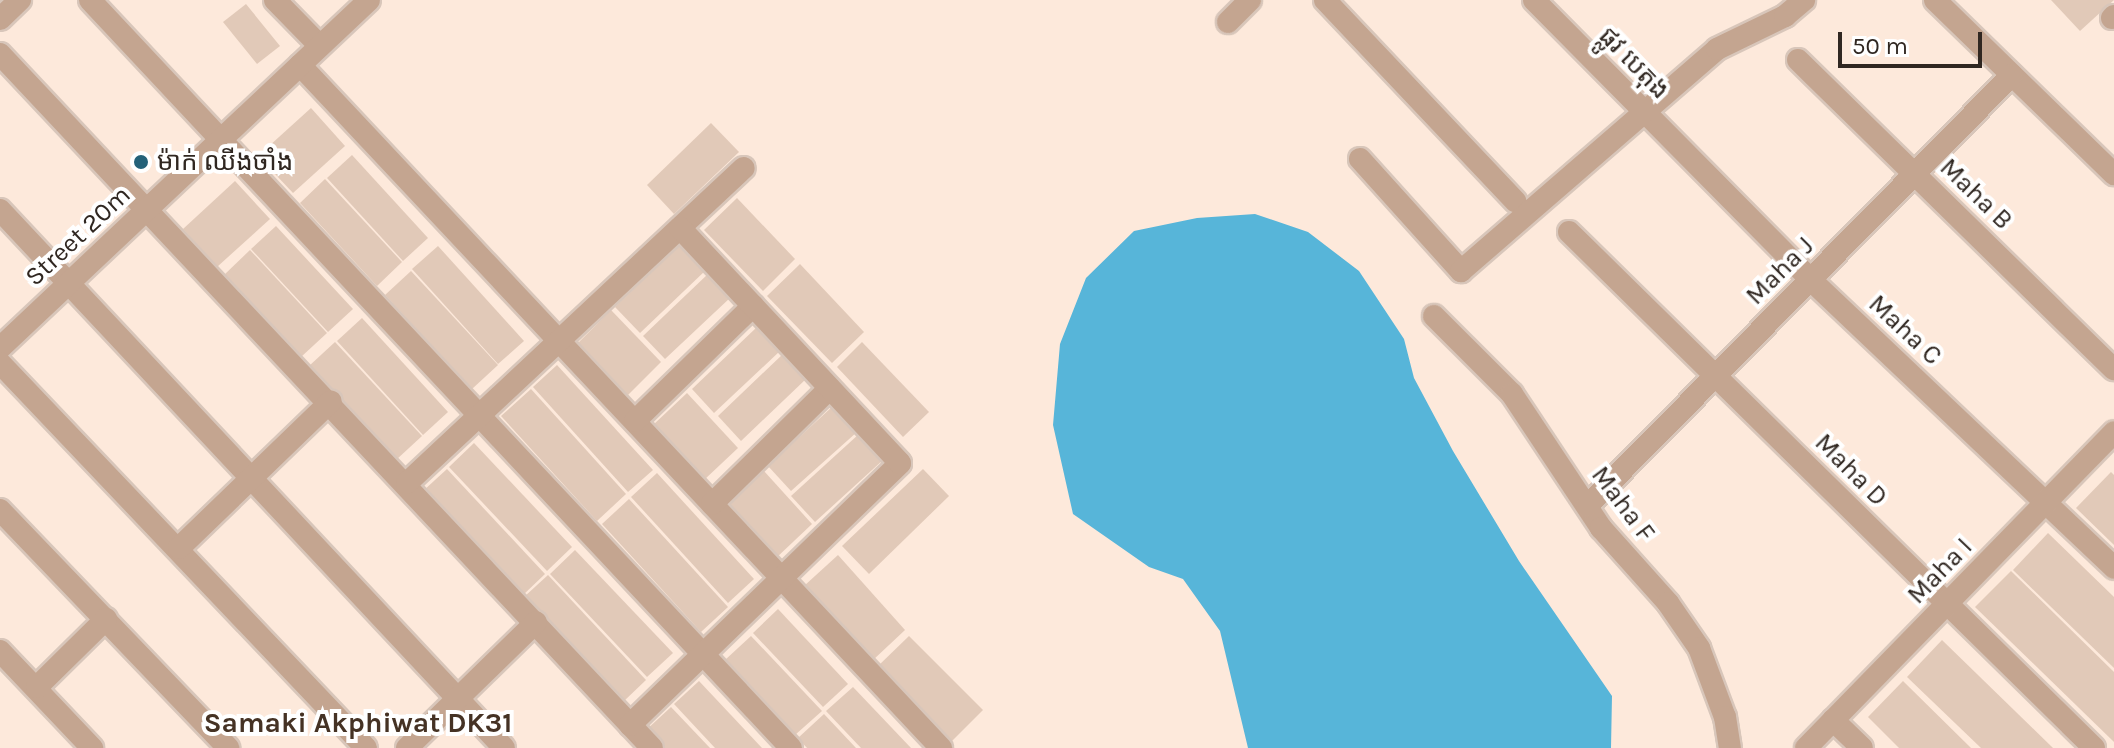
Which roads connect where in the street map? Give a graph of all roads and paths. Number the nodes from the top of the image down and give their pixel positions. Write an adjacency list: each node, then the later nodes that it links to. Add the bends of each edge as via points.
1 (20, 0): 11 (street)
2 (90, 0): 20 (street)
3 (275, 0): 13 (street)
4 (369, 0): 13 (street, Street 20m)
5 (1250, 0): 12 (street)
6 (1325, 0): 25 (street)
7 (1534, 0): 18 (street, ផ្លូវ បេតុង)
8 (1804, 0): 10 (street)
9 (1935, 0): 17 (street)
10 (1778, 8): 18 (street, via 1717,49)
11 (0, 19)
12 (1228, 22)
13 (320, 46): 16 (street, Street 20m)
14 (0, 54): 26 (street)
15 (1798, 60): 23 (street, Maha B)
16 (300, 65): 20 (street, Street 20m); 34 (street)
17 (2012, 75): 23 (street, Maha J); 24 (street)
18 (1643, 113): 19 (street, ផ្លូវ បេតុង); 21 (street, via 1461,271)
19 (1660, 131): 30 (street, Maha C)
20 (220, 140): 26 (street, Street 20m); 41 (street)
21 (1360, 159)
22 (744, 168): 28 (street)
23 (1915, 174): 30 (street, Maha J); 37 (street, Maha B)
24 (2114, 174)
25 (1515, 201)
26 (148, 209): 31 (street, Street 20m); 40 (street)
27 (0, 210): 31 (street)
28 (680, 228): 32 (street); 34 (street)
29 (1569, 232): 38 (street, Maha D)
30 (1811, 280): 38 (street, Maha J); 46 (street, Maha C)
31 (68, 284): 35 (street, Street 20m); 44 (street)
32 (753, 306): 39 (street); 42 (street)
33 (1434, 316): 48 (street, Maha F, via 1512,394)
34 (559, 340): 41 (street); 42 (street)
35 (0, 348)
36 (0, 363): 50 (street)
37 (2114, 369)
38 (1715, 376): 48 (street, Maha J); 53 (street, Maha D)
39 (830, 388): 47 (street); 52 (street, via 900,463)
40 (331, 401): 44 (street); 45 (street)
41 (479, 415): 45 (street); 57 (street)
42 (635, 421): 47 (street)
43 (2114, 432): 46 (street, Maha I)
44 (253, 479): 50 (street); 59 (street)
45 (407, 483): 55 (street)
46 (2046, 502): 51 (street, Maha C); 53 (street, Maha I)
47 (712, 504): 52 (street)
48 (1587, 506): 70 (street, Maha F, via 1699,648 1725,717)
49 (0, 510): 54 (street)
50 (179, 548): 64 (street)
51 (2114, 568)
52 (782, 578): 57 (street); 69 (street)
53 (1947, 604): 60 (street, Maha I); 73 (street, Maha D)
54 (106, 619): 58 (street); 63 (street)
55 (536, 622): 59 (street); 61 (street)
56 (0, 651): 58 (street)
57 (703, 654): 61 (street); 68 (street)
58 (37, 687): 62 (street)
59 (457, 699): 65 (street); 66 (street)
60 (1833, 720): 71 (street, Maha I); 72 (street)
61 (630, 725): 67 (street)
62 (92, 748)
63 (228, 748)
64 (366, 748)
65 (407, 748)
66 (504, 748)
67 (652, 748)
68 (791, 748)
69 (941, 748)
70 (1730, 748)
71 (1806, 748)
72 (1862, 748)
73 (2094, 748)

